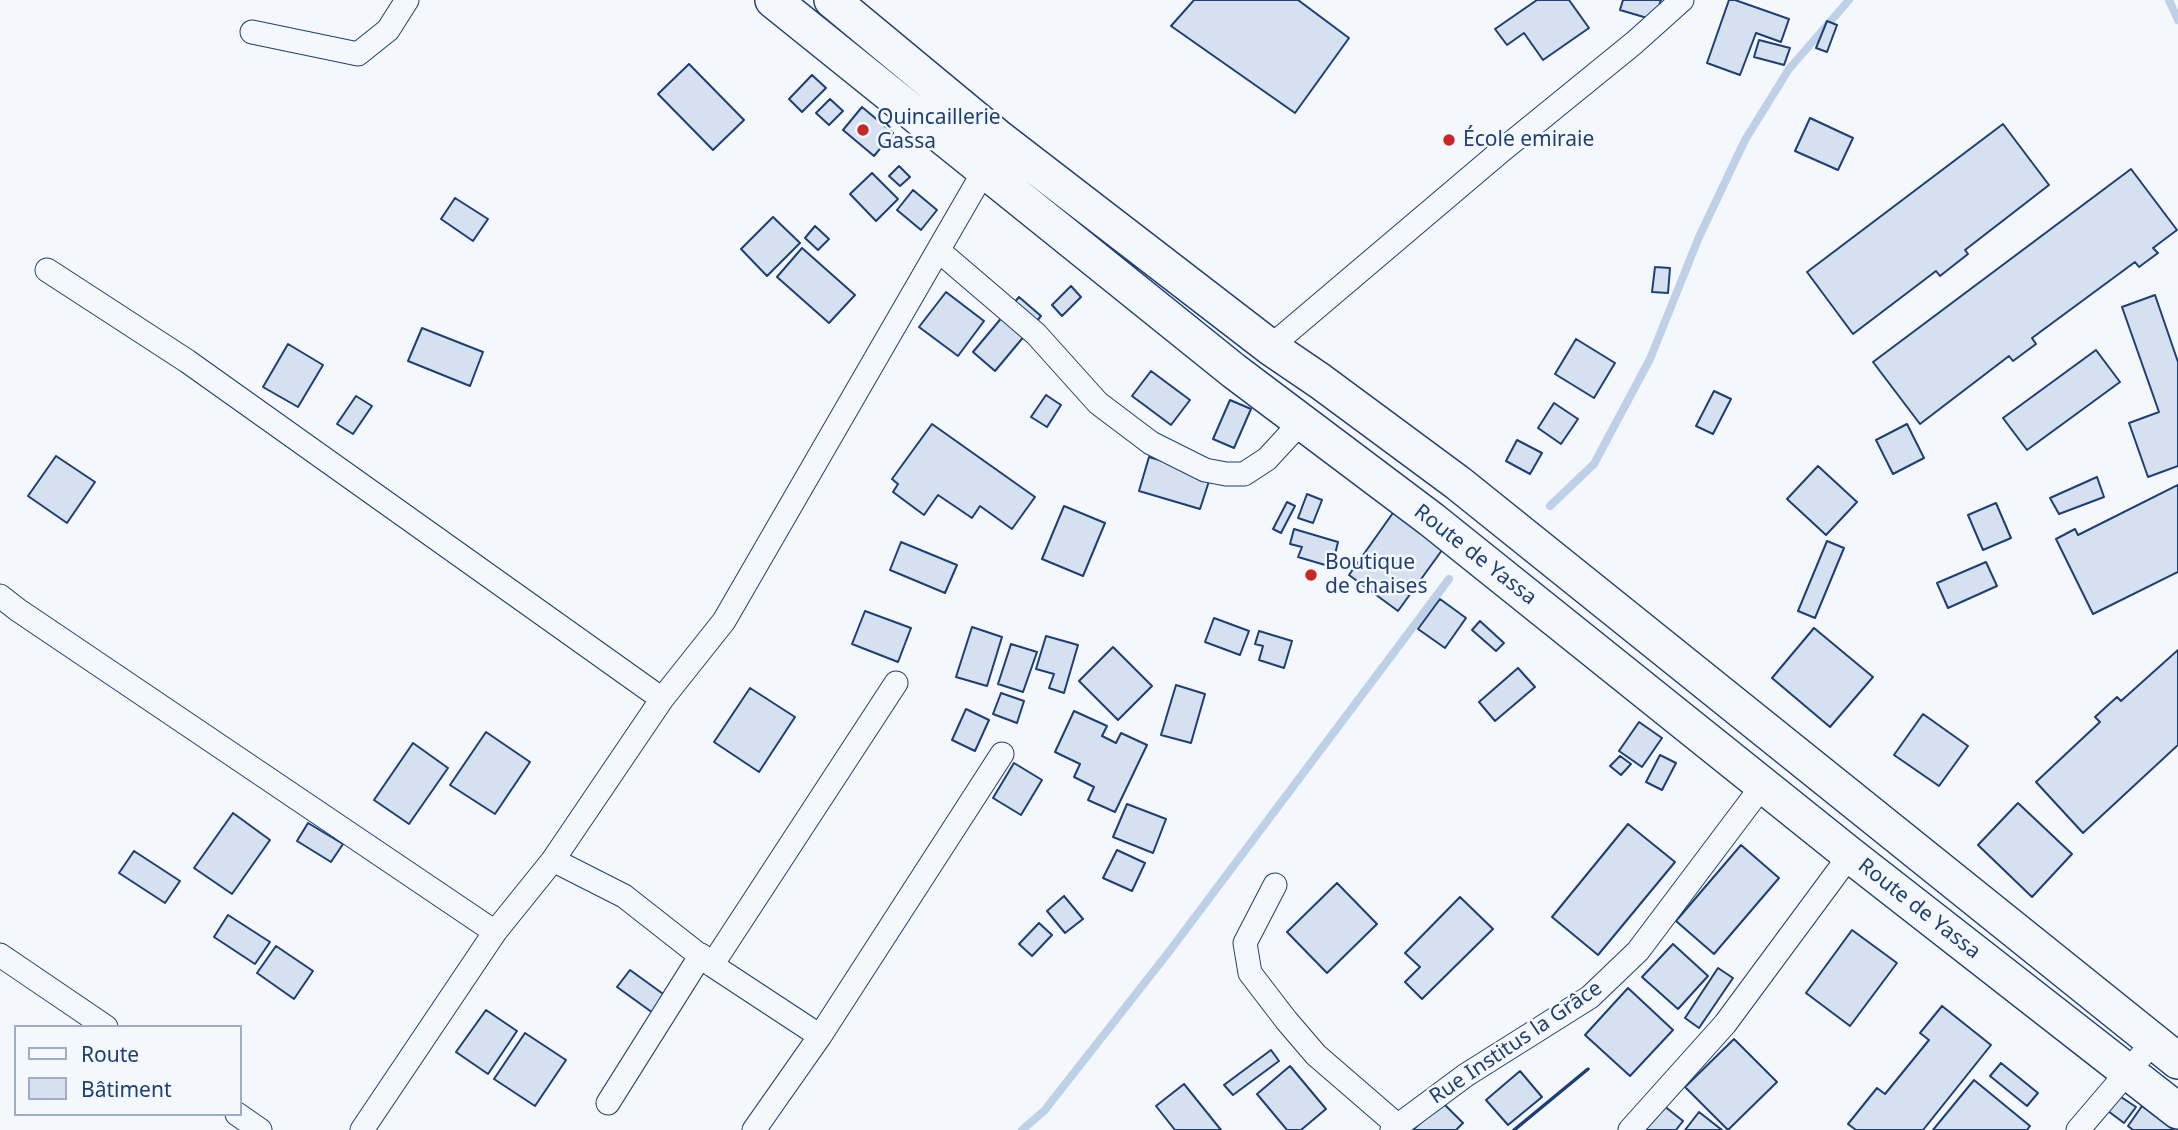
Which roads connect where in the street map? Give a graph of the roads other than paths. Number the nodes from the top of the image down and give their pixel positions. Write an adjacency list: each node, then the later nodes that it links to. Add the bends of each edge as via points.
1 (407, 0): 6 (street, via 388,30 358,54)
2 (773, 0): 5 (main road, Route de Yassa)
3 (832, 0): 10 (main road, Route de Yassa, via 996,136)
4 (1682, 0): 10 (street)
5 (814, 13): 7 (main road, Route de Yassa)
6 (252, 32)
7 (984, 171): 8 (street); 11 (main road, Route de Yassa)
8 (939, 250): 11 (street, via 1036,334 1098,403 1152,443 1205,470 1244,474 1267,459); 14 (street, via 724,621)
9 (47, 270): 14 (street, via 187,361)
10 (1270, 347): 25 (main road, Route de Yassa, via 1458,483)
11 (1298, 418): 16 (main road, Route de Yassa)
12 (0, 596): 20 (street)
13 (896, 683): 22 (street)
14 (662, 699): 18 (street)
15 (1002, 754): 24 (street)
16 (1763, 785): 17 (main road, Route de Yassa); 30 (street, Rue Institus la Grâce, via 1638,951 1590,997 1466,1075)
17 (1850, 855): 26 (main road, Route de Yassa); 34 (street, via 1725,1024)
18 (554, 860): 20 (street); 22 (street, via 624,896)
19 (1275, 886): 30 (street, via 1245,943 1250,973 1316,1055)
20 (495, 932): 32 (street)
21 (0, 955): 23 (street)
22 (706, 960): 24 (street); 27 (street)
23 (103, 1025)
24 (820, 1036): 33 (street)
25 (2166, 1051): 26 (street)
26 (2128, 1071): 28 (main road, Route de Yassa); 35 (street)
27 (608, 1103)
28 (2178, 1111)
29 (240, 1116): 31 (street)
30 (1394, 1127)
31 (261, 1130)
32 (362, 1130)
33 (754, 1130)
34 (1630, 1130)
35 (2078, 1130)

